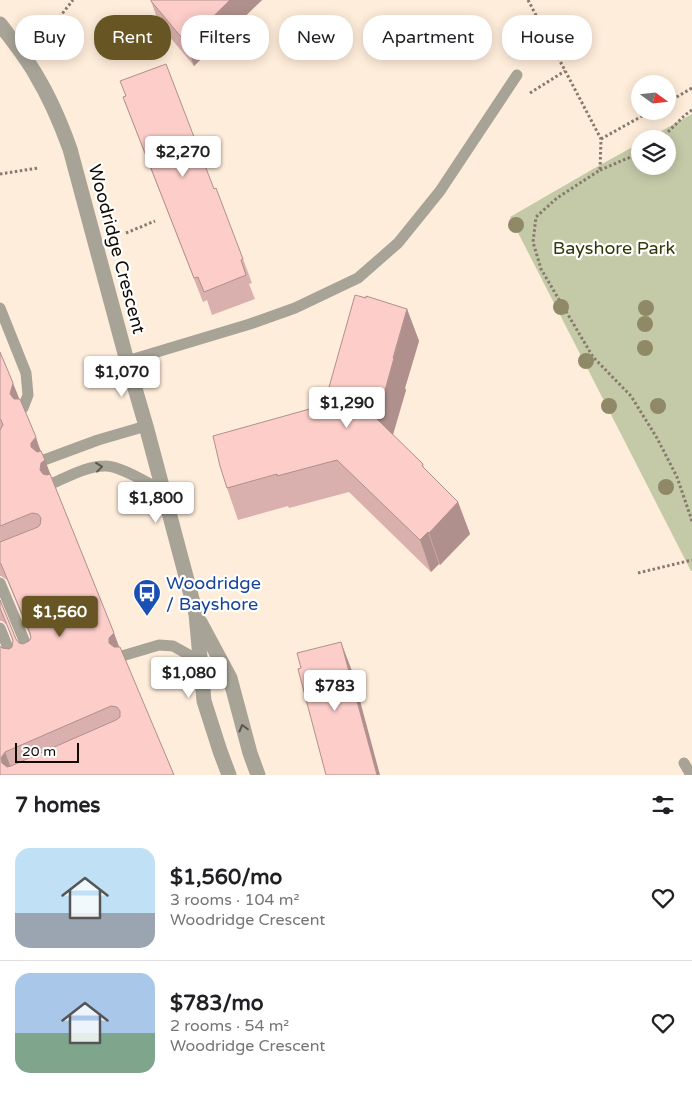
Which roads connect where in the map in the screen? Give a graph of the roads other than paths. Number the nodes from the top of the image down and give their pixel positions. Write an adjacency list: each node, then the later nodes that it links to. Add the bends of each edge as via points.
1 (0, 24): 4 (street, Woodridge Crescent, via 35,73 60,123 79,179)
2 (517, 75): 4 (lane, via 440,191 398,243 358,278 295,308)
3 (0, 308): 5 (lane, via 26,373 28,395)
4 (127, 362): 6 (street, Woodridge Crescent)
5 (23, 408)
6 (146, 426): 7 (lane); 9 (street, Woodridge Crescent)
7 (44, 460)
8 (53, 483): 9 (lane, one-way to 9, via 90,468 107,466 118,468)
9 (162, 490): 11 (street, Woodridge Crescent)
10 (0, 583): 13 (lane)
11 (196, 614): 16 (street, Woodridge Crescent); 19 (street, Woodridge Crescent, one-way to 11, via 230,678)
12 (0, 628): 15 (lane)
13 (28, 652)
14 (122, 656): 16 (lane, via 160,645 173,646)
15 (12, 658)
16 (200, 661): 18 (street, Woodridge Crescent, via 204,701)
17 (684, 763): 20 (lane)
18 (229, 775)
19 (258, 775)
20 (691, 775)

